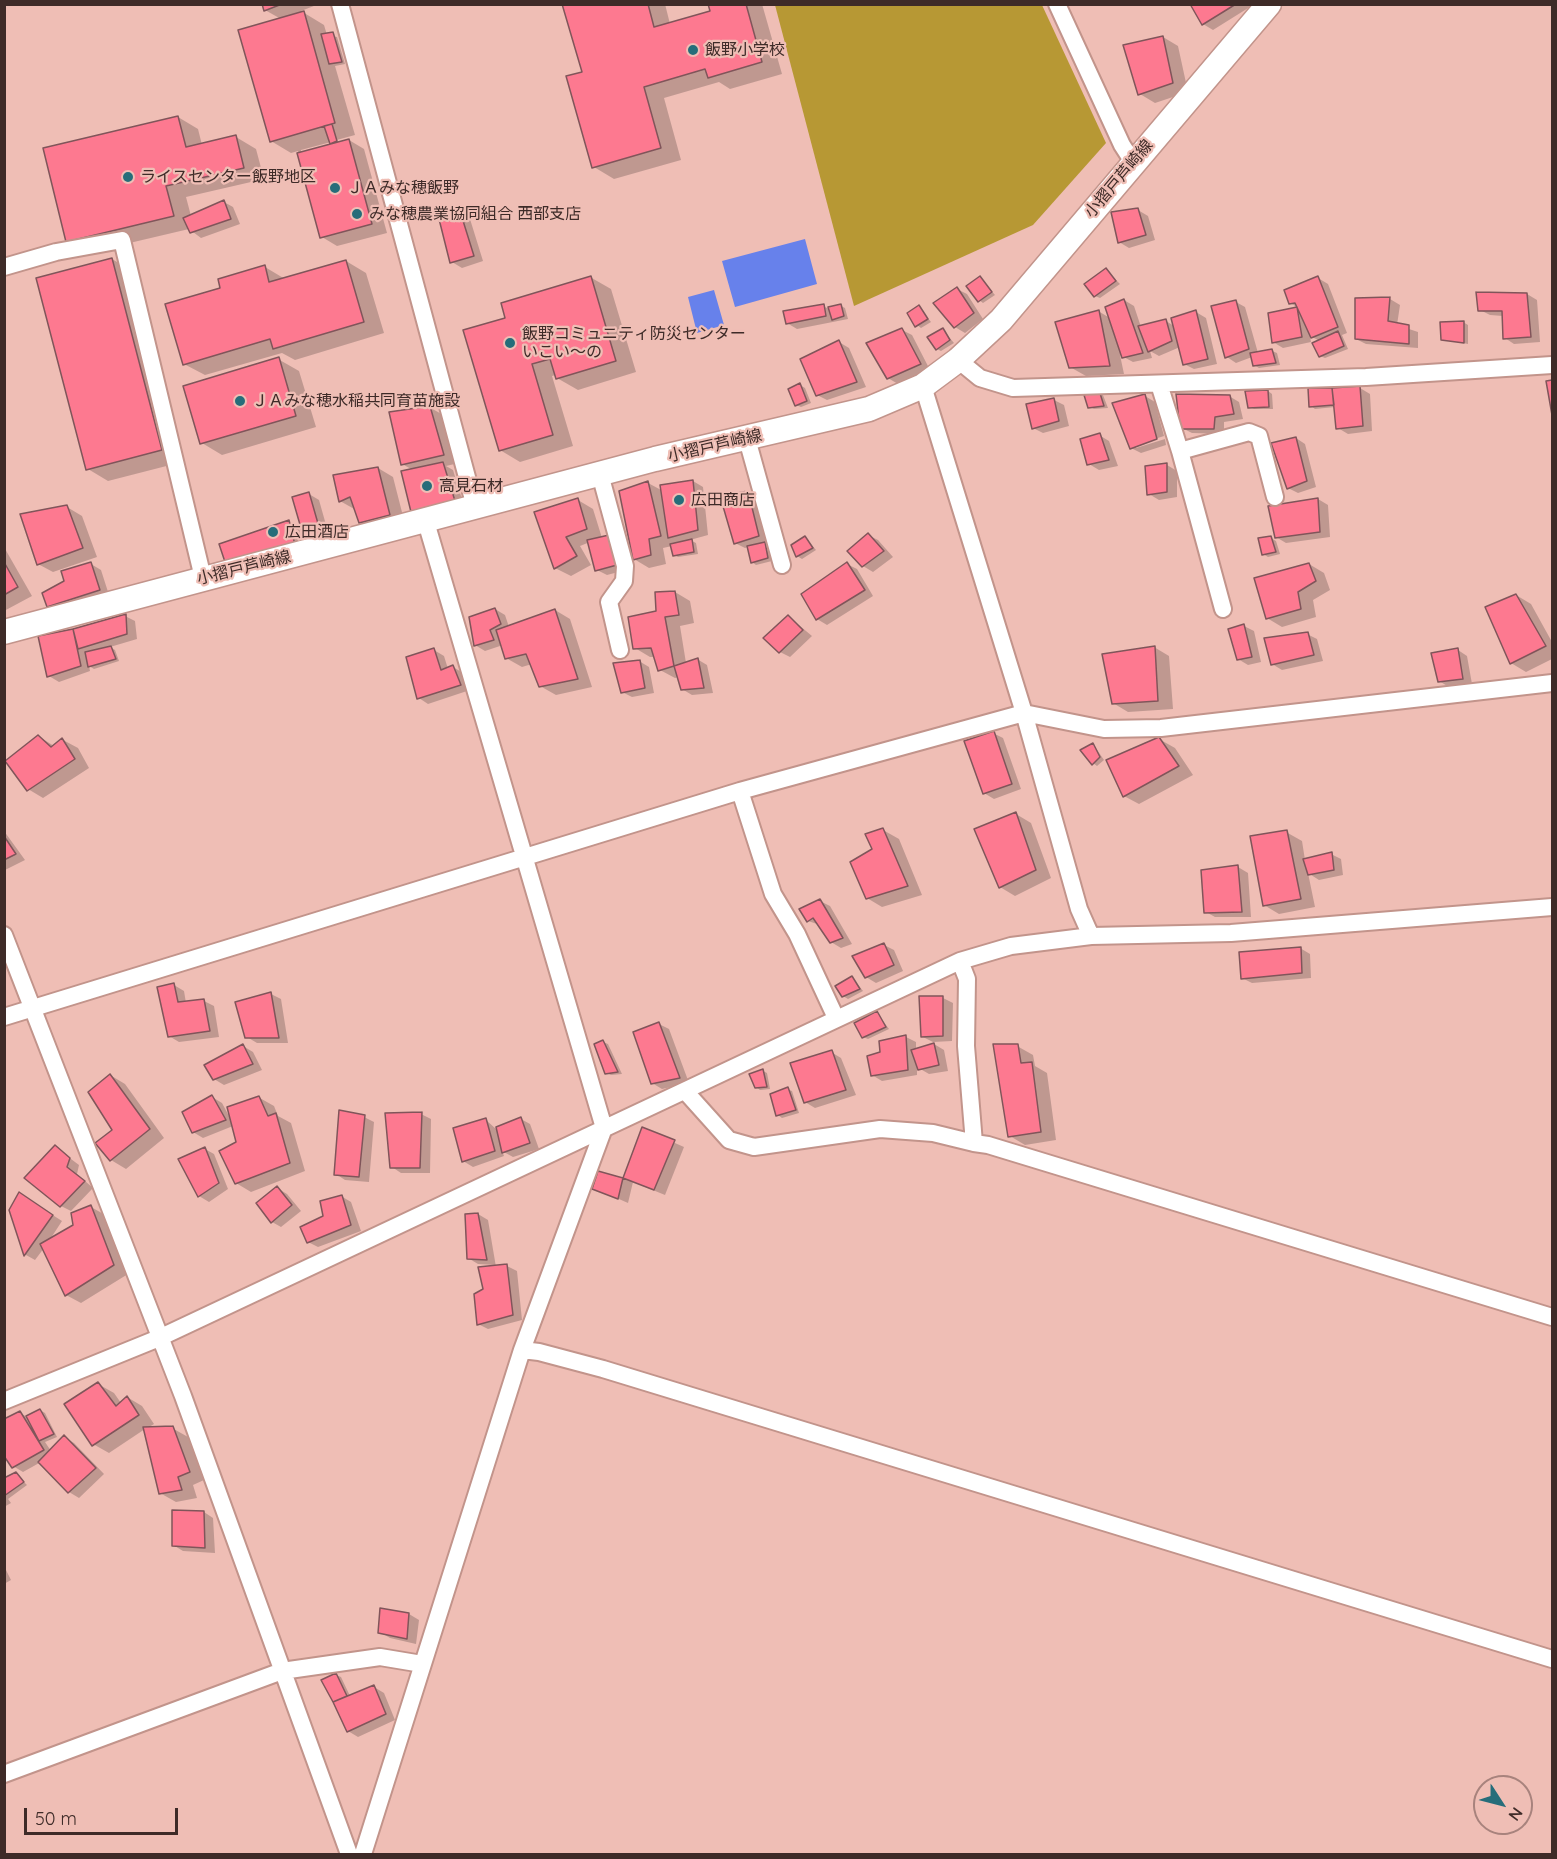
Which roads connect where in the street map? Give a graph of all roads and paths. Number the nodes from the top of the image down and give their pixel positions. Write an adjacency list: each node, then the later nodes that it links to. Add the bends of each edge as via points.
1 (340, 4): 14 (street)
2 (1057, 4): 4 (street)
3 (1269, 4): 4 (main road, 小摺戸芦崎線)
4 (1133, 162): 6 (main road, 小摺戸芦崎線, via 1001,320)
5 (4, 267): 17 (street, via 56,252 122,240)
6 (958, 360): 8 (street, via 980,378 1013,388); 9 (main road, 小摺戸芦崎線)
7 (1552, 365): 8 (street, via 1366,377)
8 (1159, 384): 11 (street)
9 (923, 386): 10 (main road, 小摺戸芦崎線, via 869,409); 22 (street)
10 (747, 439): 12 (main road, 小摺戸芦崎線); 16 (street)
11 (1180, 451): 13 (street, via 1249,432 1259,436); 18 (street)
12 (600, 474): 14 (main road, 小摺戸芦崎線); 20 (street, via 625,566 624,581 609,602)
13 (1275, 496)
14 (475, 507): 15 (main road, 小摺戸芦崎線)
15 (426, 522): 17 (main road, 小摺戸芦崎線); 24 (street)
16 (782, 565)
17 (203, 578): 19 (main road, 小摺戸芦崎線)
18 (1223, 609)
19 (4, 632)
20 (620, 650)
21 (1552, 683): 22 (street, via 1161,728 1104,729)
22 (1024, 713): 23 (street); 27 (street, via 1079,909)
23 (740, 792): 24 (street); 31 (street, via 773,894 797,934)
24 (525, 857): 29 (street); 33 (street)
25 (1552, 907): 27 (street, via 1231,933)
26 (4, 935): 29 (street)
27 (1091, 936): 28 (street, via 1011,946)
28 (960, 961): 31 (street); 34 (street, via 967,979 966,1046)
29 (32, 1008): 30 (street); 36 (street)
30 (4, 1017)
31 (836, 1018): 32 (street)
32 (685, 1091): 33 (street); 34 (street, via 729,1140 754,1147 880,1129 933,1133)
33 (604, 1128): 36 (street); 37 (street)
34 (975, 1143): 35 (street)
35 (1552, 1317)
36 (159, 1338): 38 (street); 41 (street)
37 (522, 1350): 39 (street, via 603,1369); 40 (street)
38 (4, 1401)
39 (1552, 1659)
40 (422, 1664): 41 (street, via 380,1656); 44 (street)
41 (282, 1671): 42 (street); 43 (street)
42 (4, 1774)
43 (350, 1854)
44 (363, 1854)

